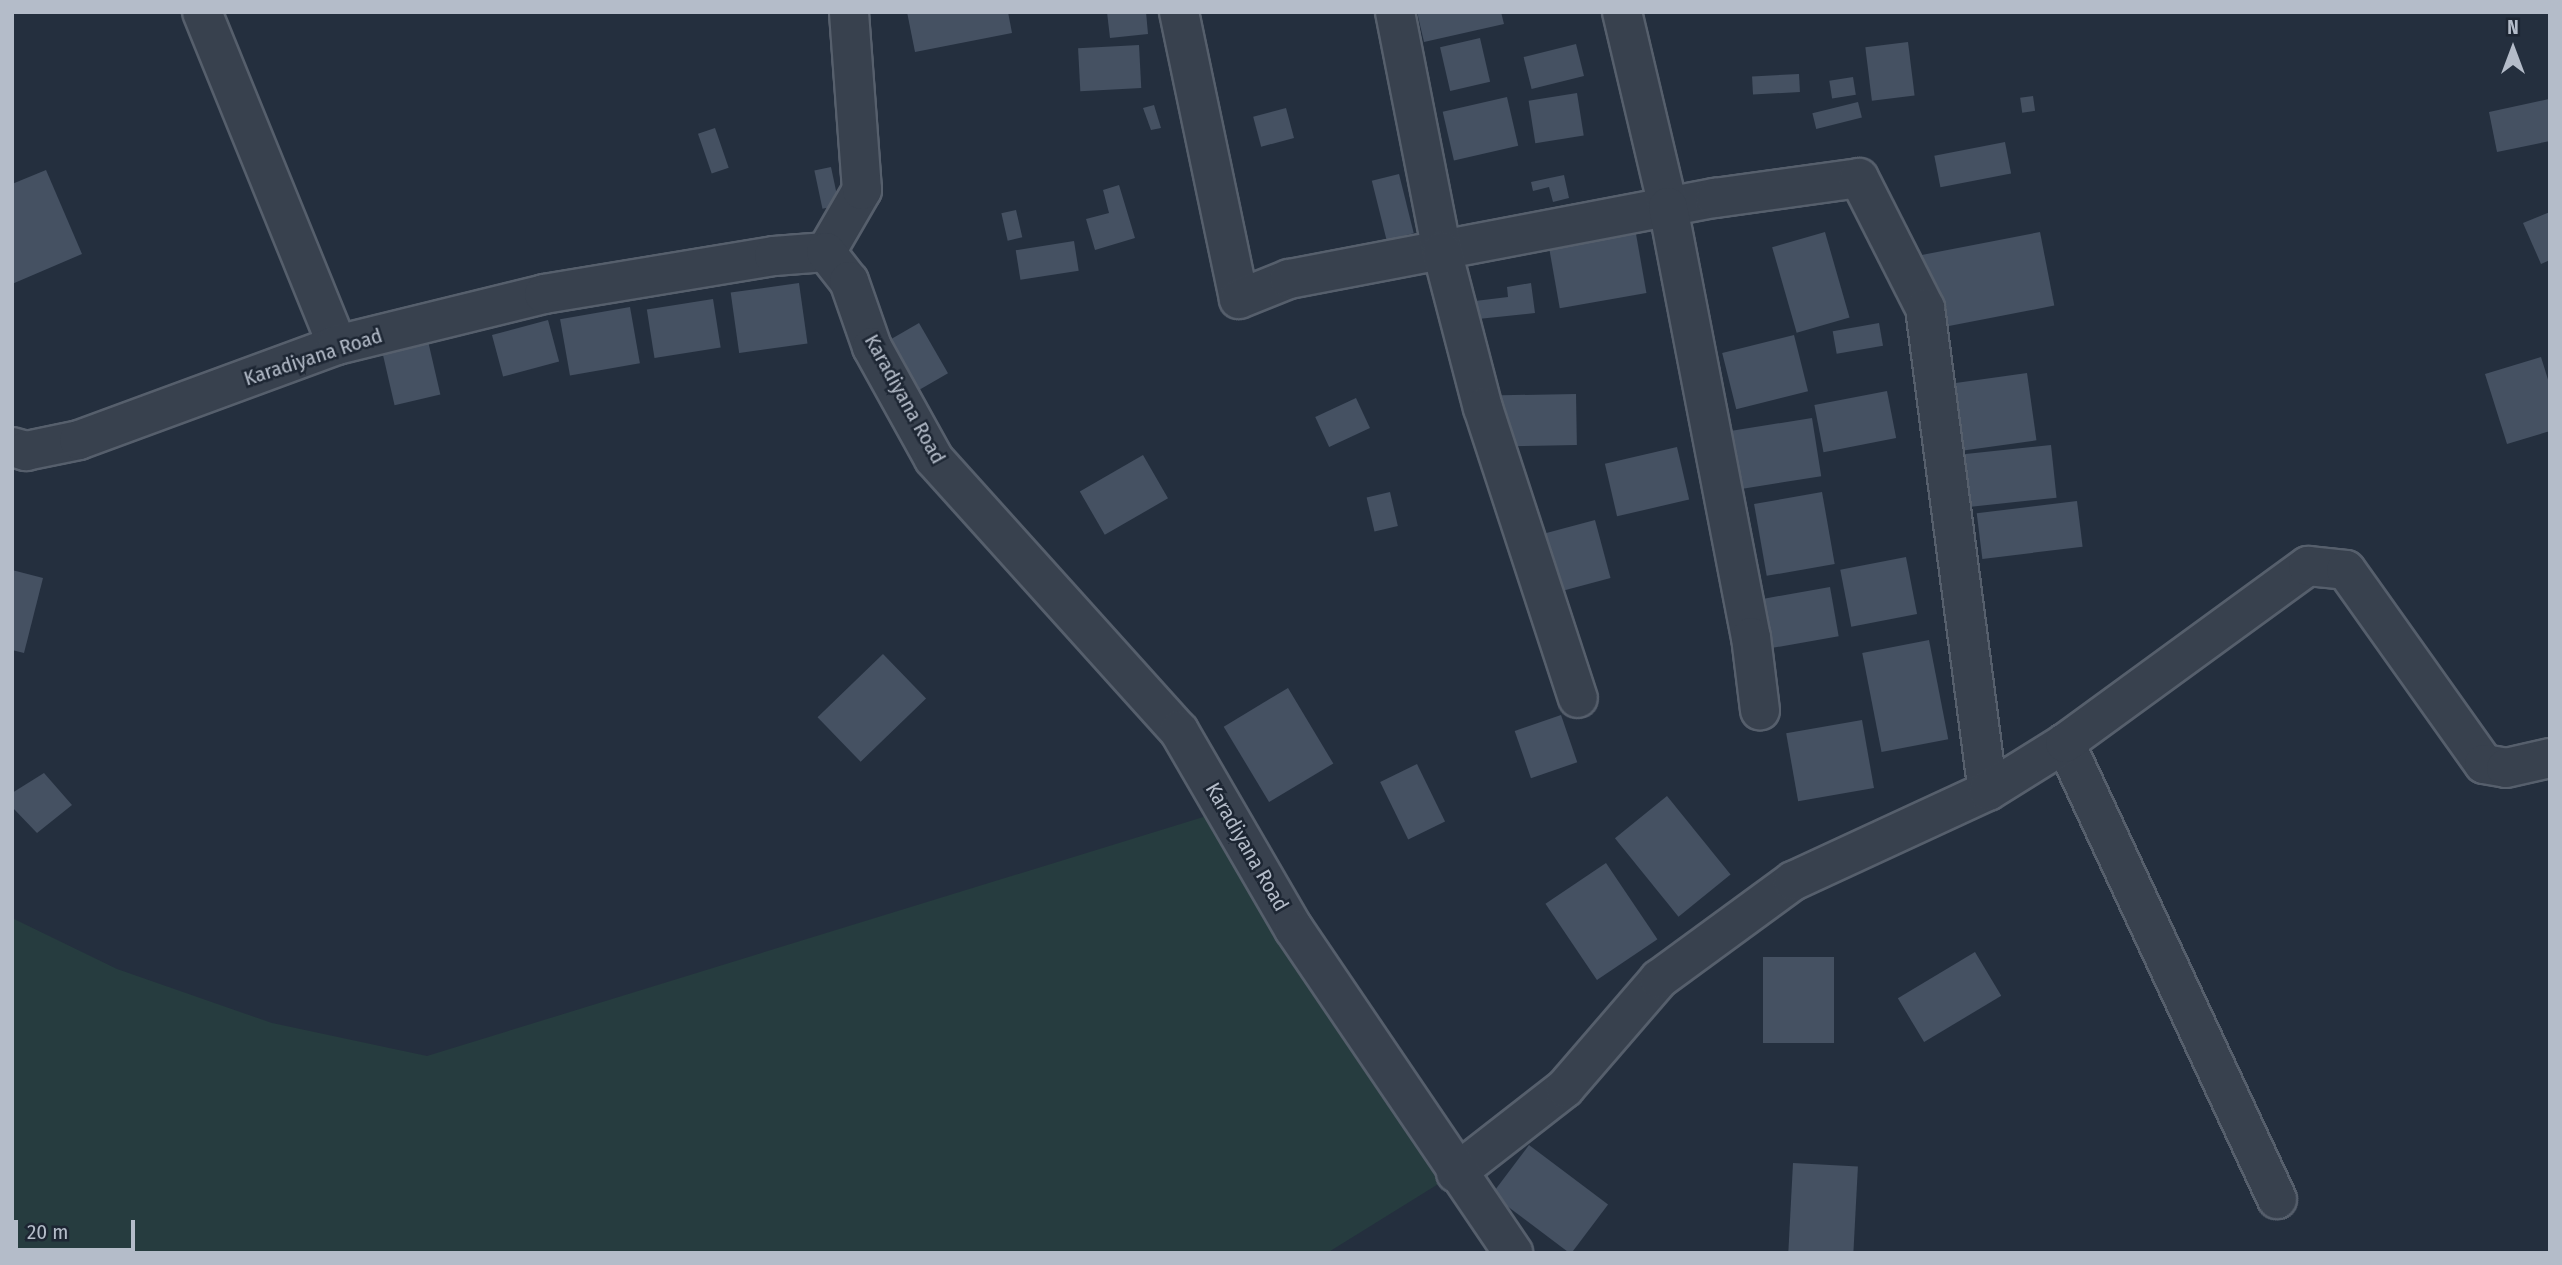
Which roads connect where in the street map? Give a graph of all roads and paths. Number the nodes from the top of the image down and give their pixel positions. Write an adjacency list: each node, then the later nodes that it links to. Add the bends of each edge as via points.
1 (202, 12): 9 (street)
2 (849, 12): 8 (street, via 862,190)
3 (1179, 12): 7 (street, via 1238,299 1289,279)
4 (1395, 12): 7 (street)
5 (1622, 12): 6 (street)
6 (1668, 208): 7 (street); 12 (street, via 1751,637); 15 (street, via 1859,178 1925,308)
7 (1442, 251): 11 (street, via 1483,408)
8 (826, 252): 9 (street, Karadiyana Road, via 774,256 544,294); 16 (street, Karadiyana Road, via 849,281 872,347 934,458 1179,731 1294,929)
9 (337, 345): 10 (street, Karadiyana Road, via 79,440 26,451)
10 (12, 447)
11 (1578, 698)
12 (1760, 710)
13 (2065, 743): 14 (street, via 2308,566 2346,570 2484,764 2506,768); 15 (street); 17 (street)
14 (2550, 758)
15 (1988, 791): 16 (street, via 1793,881 1658,979 1565,1088)
16 (1455, 1173): 18 (street, Karadiyana Road)
17 (2277, 1199)
18 (1513, 1253)

